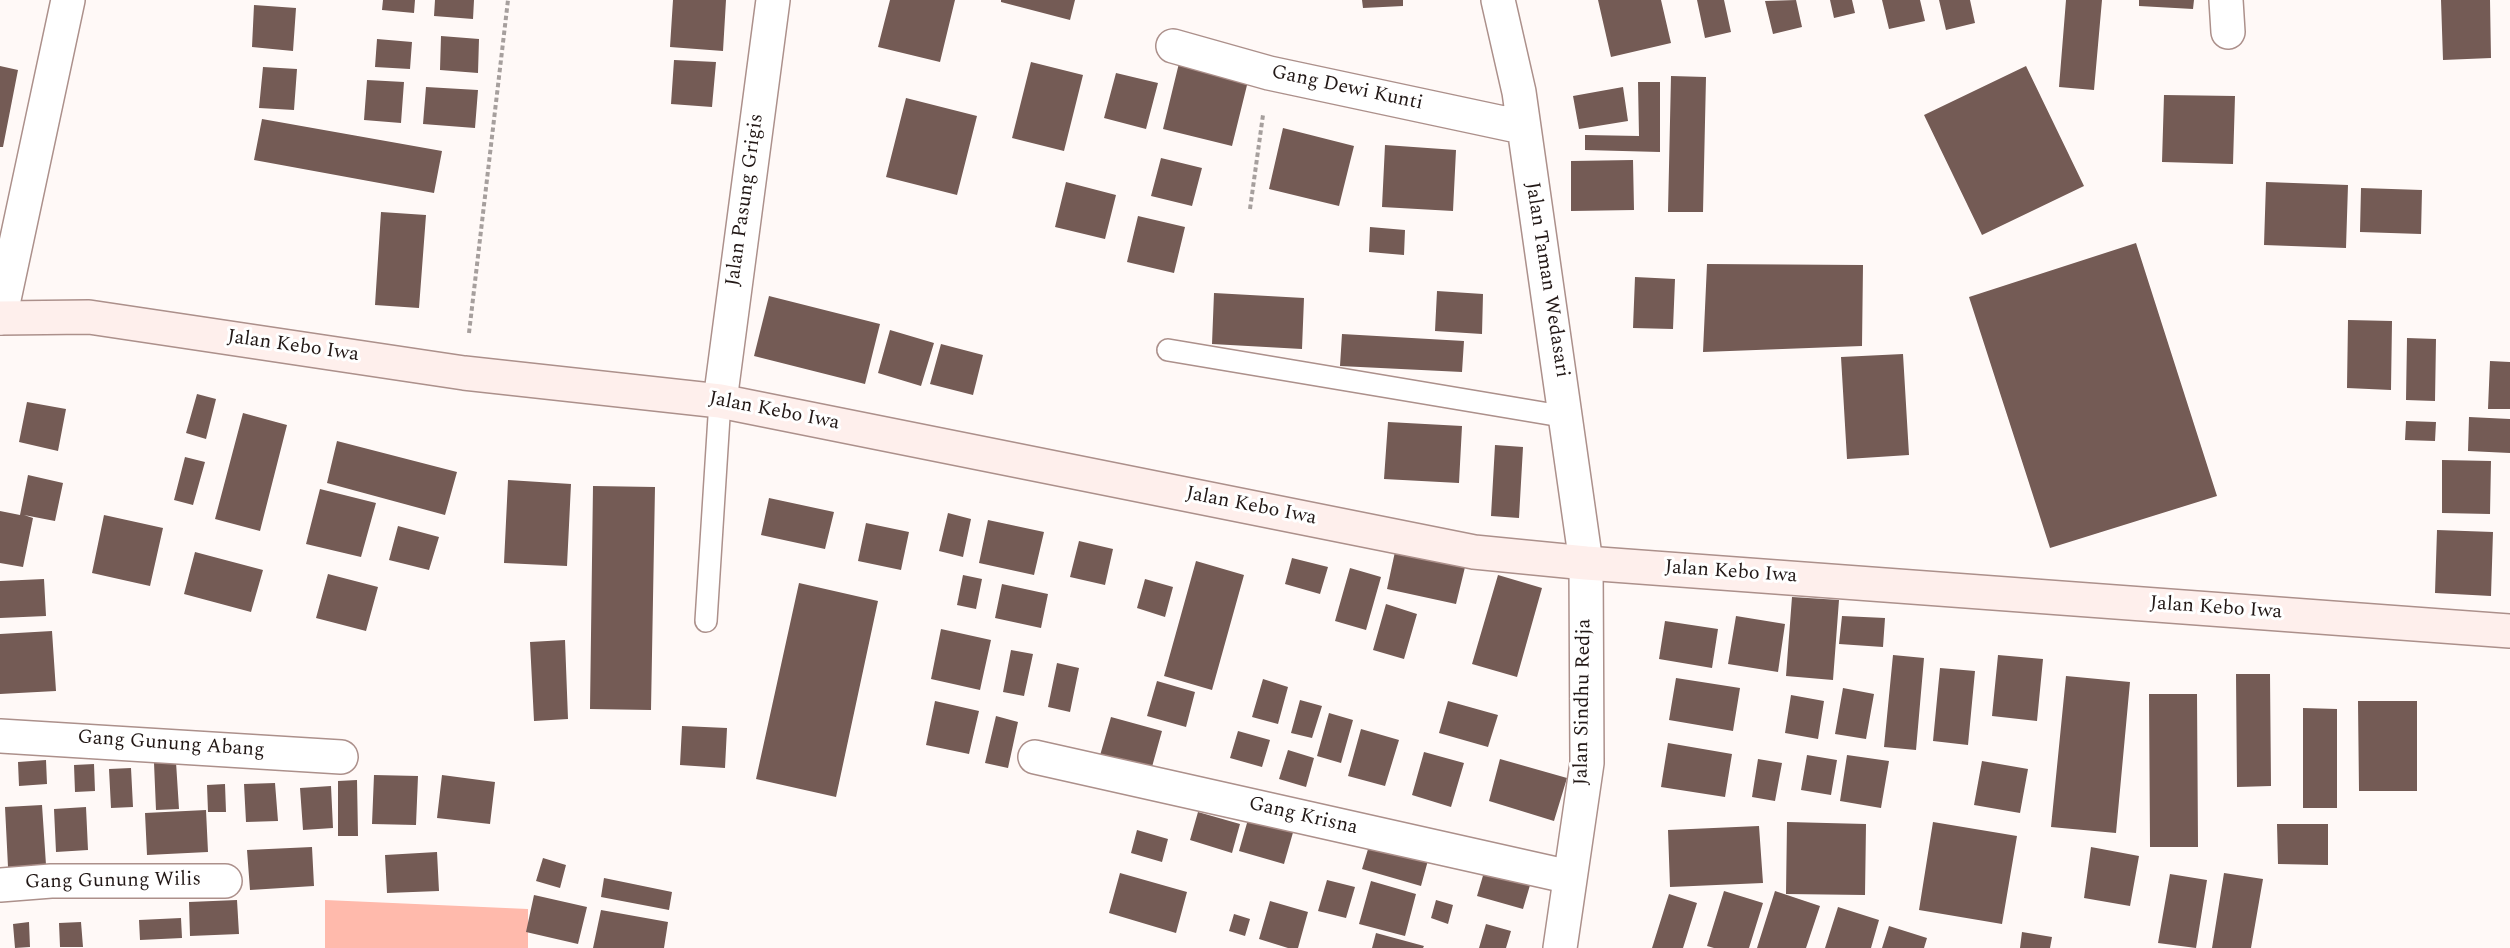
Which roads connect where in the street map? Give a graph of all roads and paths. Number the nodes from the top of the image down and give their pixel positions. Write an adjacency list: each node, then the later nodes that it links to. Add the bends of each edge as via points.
1 (68, 0): 11 (street)
2 (508, 0): 13 (path)
3 (773, 0): 14 (street, Jalan Pasung Grigis)
4 (1498, 0): 9 (street, Jalan Taman Wedasari, via 1519,92)
5 (2226, 0): 6 (street)
6 (2228, 32)
7 (1173, 46): 8 (street, Gang Dewi Kunti)
8 (1269, 73): 9 (street, Gang Dewi Kunti); 10 (path)
9 (1522, 127): 15 (street, Jalan Taman Wedasari)
10 (1250, 209)
11 (0, 318): 13 (street, Jalan Kebo Iwa, via 89,317)
12 (1168, 350): 15 (lane)
13 (464, 373): 14 (street, Jalan Kebo Iwa)
14 (720, 400): 16 (street, Jalan Kebo Iwa, via 1474,552); 17 (lane)
15 (1567, 417): 16 (street, Jalan Taman Wedasari)
16 (1586, 562): 18 (street, Jalan Kebo Iwa); 22 (street, Jalan Sindhu Redja, via 1587,763)
17 (706, 621)
18 (2510, 630)
19 (0, 736): 20 (street, Gang Gunung Abang)
20 (341, 757)
21 (1035, 757): 22 (street, Gang Krisna)
22 (1570, 877): 25 (street, Jalan Sindhu Redja)
23 (225, 881): 24 (street, Gang Gunung Wilis, via 51,881)
24 (0, 885)
25 (1560, 948)

